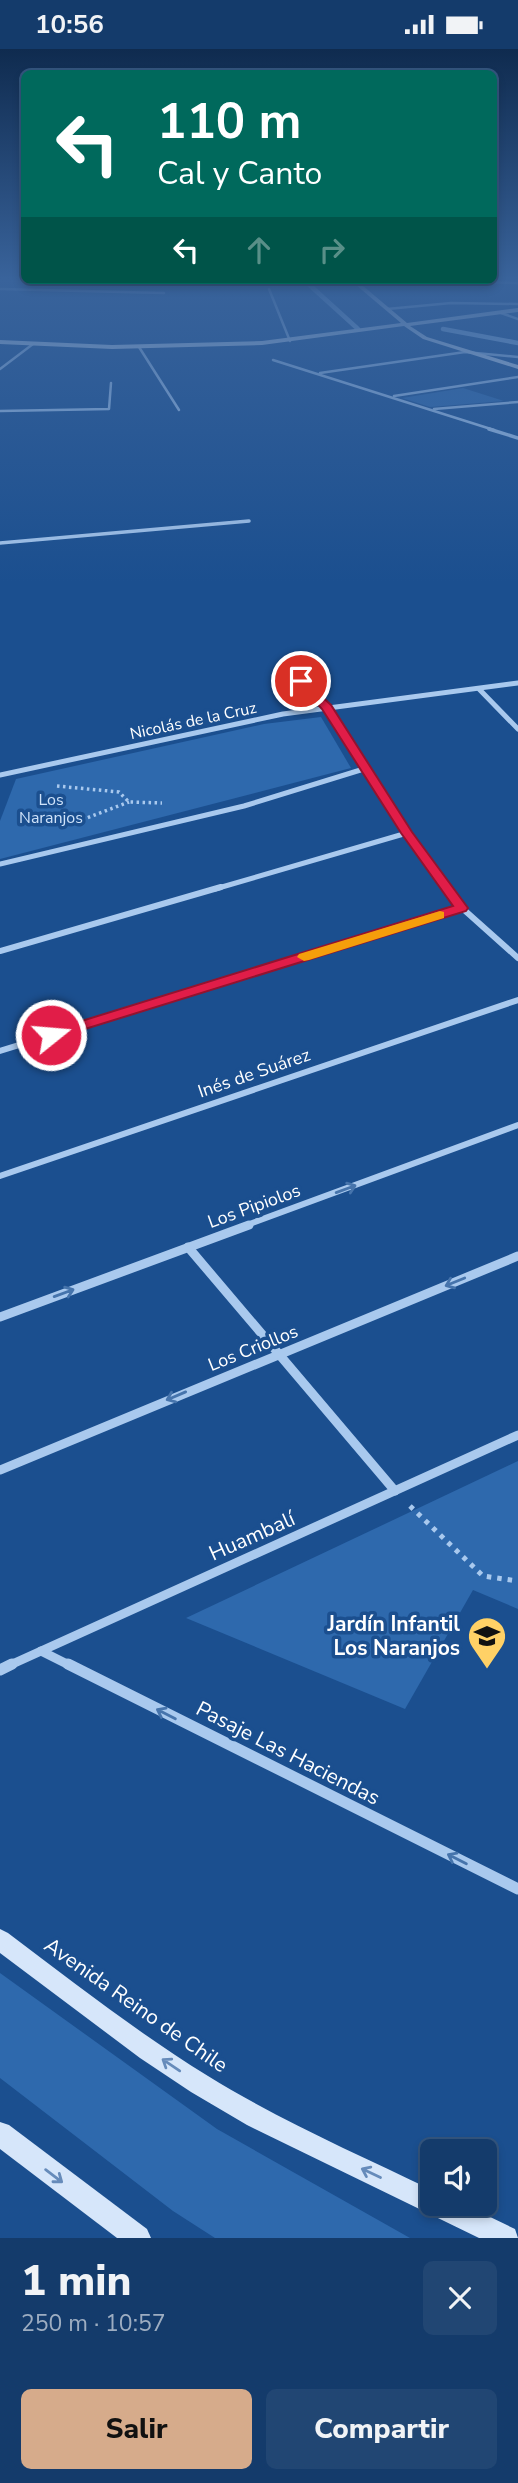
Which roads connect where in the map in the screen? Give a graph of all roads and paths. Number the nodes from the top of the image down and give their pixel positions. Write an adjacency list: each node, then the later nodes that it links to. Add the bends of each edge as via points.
1 (159, 379): 8 (street)
2 (333, 379): 5 (street)
3 (504, 379): 5 (street)
4 (111, 383): 9 (street, via 109,409)
5 (390, 397): 7 (street)
6 (518, 402): 7 (street)
7 (430, 409): 10 (street)
8 (178, 410)
9 (0, 411)
10 (518, 438)
11 (250, 521): 12 (street)
12 (0, 543)
13 (301, 681): 16 (street)
14 (518, 683): 15 (street, Nicolás de la Cruz)
15 (479, 689): 16 (street, Nicolás de la Cruz); 17 (street)
16 (327, 708): 18 (street); 19 (street, Nicolás de la Cruz, via 239,722)
17 (518, 729)
18 (367, 768): 22 (street); 23 (street, via 244,806)
19 (0, 775)
20 (53, 785): 21 (path, via 119,792 128,802)
21 (167, 804)
22 (407, 833): 24 (street); 25 (street)
23 (0, 864)
24 (461, 908): 26 (street); 28 (street)
25 (0, 951)
26 (518, 958)
27 (518, 1000): 30 (street, Inés de Suárez)
28 (0, 1051)
29 (518, 1125): 31 (street, Los Pipiolos, one-way to 29)
30 (0, 1176)
31 (188, 1247): 33 (street, Los Pipiolos, one-way to 31); 34 (street)
32 (518, 1256): 34 (street, Los Criollos, one-way to 34)
33 (0, 1317)
34 (280, 1353): 36 (street, Los Criollos, one-way to 36); 37 (street)
35 (518, 1435): 37 (street, Huambalí)
36 (0, 1469)
37 (395, 1491): 38 (path, via 483,1576); 39 (street, Huambalí)
38 (518, 1581)
39 (41, 1651): 40 (street, Huambalí); 41 (street, Pasaje Las Haciendas, one-way to 39)
40 (0, 1670)
41 (518, 1889)
42 (0, 1940): 44 (street, Avenida Reino de Chile, one-way to 42, via 286,2133 200,2084 123,2033)
43 (0, 2134): 46 (street, one-way to 46)
44 (420, 2197)
45 (460, 2216): 47 (street, Avenida Reino de Chile)
46 (138, 2238)
47 (506, 2238)

